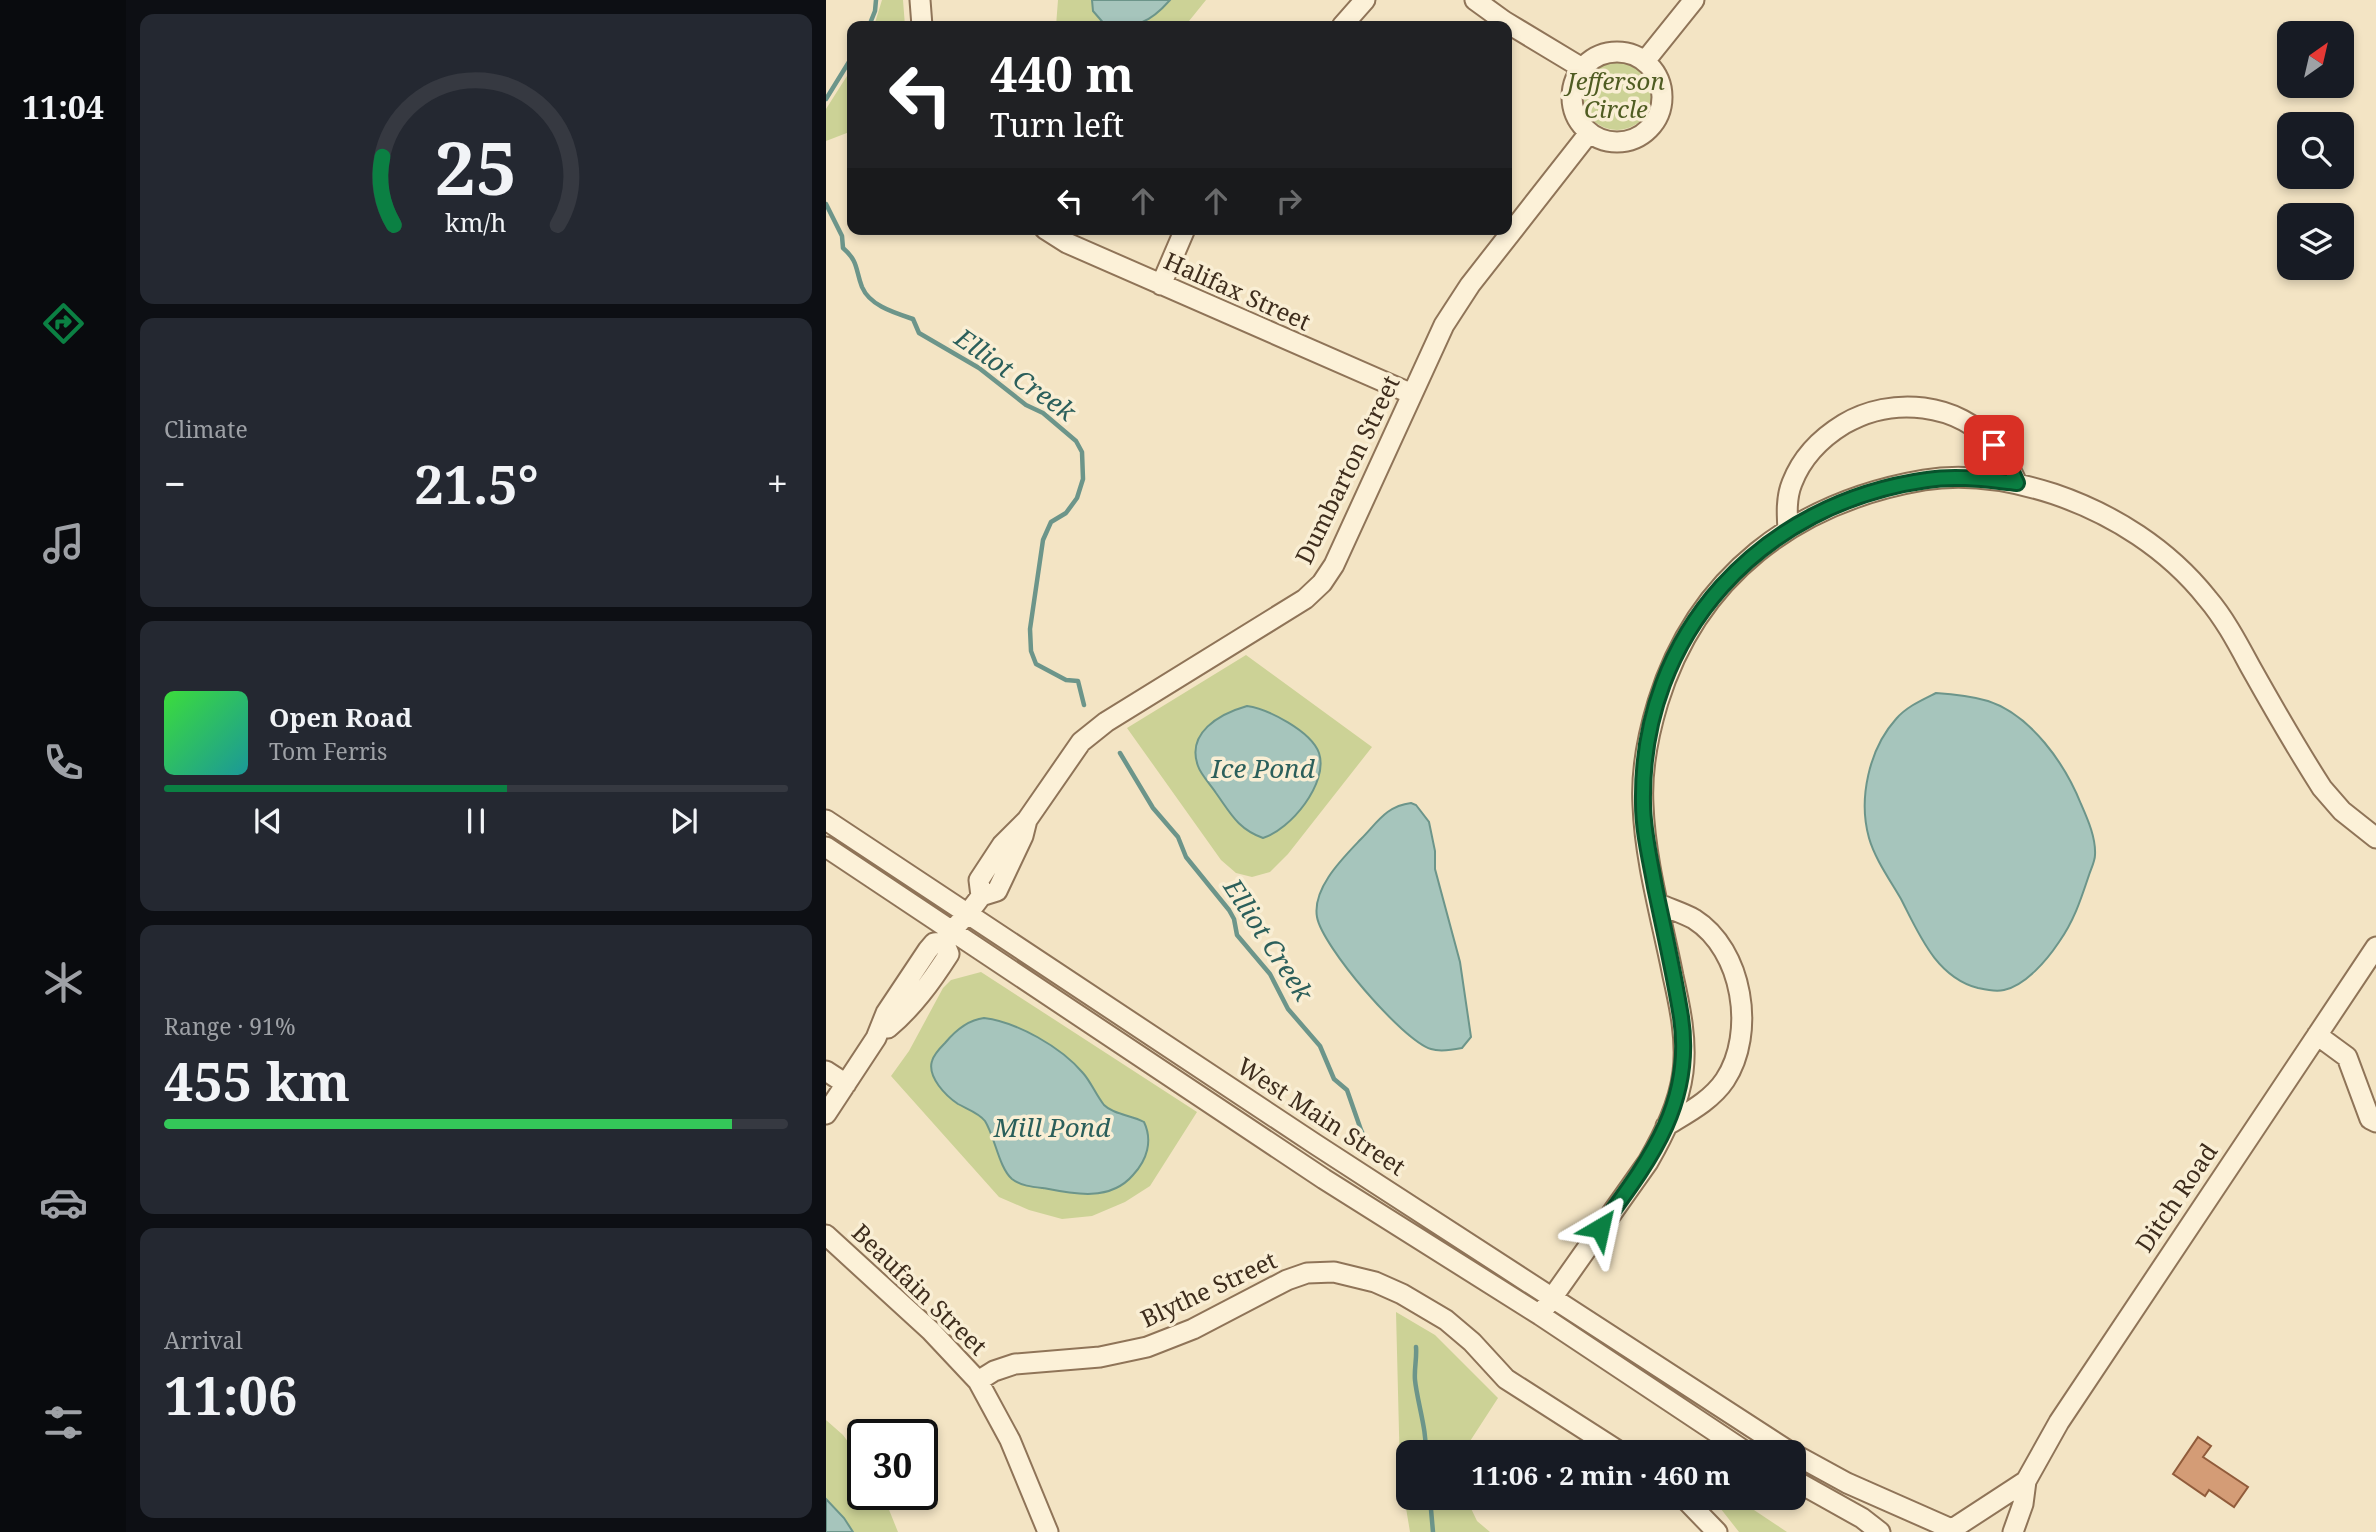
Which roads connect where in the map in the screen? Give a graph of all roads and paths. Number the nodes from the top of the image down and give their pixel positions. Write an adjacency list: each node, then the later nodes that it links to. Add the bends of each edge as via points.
1 (920, 0): 5 (street)
2 (1365, 0): 6 (street)
3 (1475, 0): 7 (street)
4 (1693, 0): 9 (street)
5 (922, 21)
6 (1346, 21)
7 (1504, 21)
8 (1512, 26): 10 (street)
9 (1645, 61): 10 (street, via 1610,52); 11 (street, via 1660,82 1663,97 1652,127 1627,142 1610,142)
10 (1582, 68): 11 (street, via 1575,80 1573,108)
11 (1589, 133): 12 (street, Dumbarton Street)
12 (1512, 231)
13 (1054, 235): 16 (street, Halifax Street)
14 (1182, 235): 16 (street)
15 (1509, 235): 17 (street, Dumbarton Street, via 1444,325)
16 (1161, 285): 17 (street, Halifax Street)
17 (1412, 394): 24 (street, Dumbarton Street, via 1322,583 1294,606 1097,728 1069,758 1027,820 997,891 981,896)
18 (2017, 483): 19 (street, via 1961,478 1900,484 1837,504); 19 (street, via 1994,445 1957,418 1918,407 1874,411 1833,431 1801,463 1787,501); 21 (street, via 2102,514 2157,548 2183,572 2230,630 2322,788)
19 (1788, 530): 23 (street, via 1736,570 1709,599 1667,673 1644,760 1643,812)
20 (826, 820): 24 (street, West Main Street)
21 (2376, 838)
22 (826, 847): 24 (street, West Main Street)
23 (1659, 904): 31 (street, via 1684,1036 1683,1072); 31 (street, via 1694,919 1708,931 1730,964 1742,1003 1739,1045 1726,1079 1714,1094)
24 (956, 927): 28 (street, via 948,954 924,991 876,1038); 33 (street, West Main Street, via 1315,1144); 34 (street, West Main Street, via 1324,1178)
25 (2376, 947): 26 (street, Ditch Road)
26 (2317, 1035): 30 (street, via 2347,1057 2370,1119); 40 (street, Ditch Road, via 2059,1422)
27 (826, 1071): 28 (street)
28 (846, 1083): 29 (street)
29 (826, 1114)
30 (2376, 1122)
31 (1666, 1126): 33 (street, via 1648,1162)
32 (826, 1235): 35 (street, Beaufain Street)
33 (1551, 1297): 34 (street); 38 (street, West Main Street)
34 (1539, 1315): 37 (street, West Main Street)
35 (978, 1381): 36 (street, Blythe Street, via 1015,1364 1100,1357 1147,1347 1193,1329 1287,1280 1307,1273 1334,1272 1384,1286 1446,1320 1506,1379); 44 (street, Beaufain Street, via 1010,1440)
36 (1601, 1440)
37 (1728, 1440)
38 (1772, 1440)
39 (1806, 1461): 43 (street, West Main Street)
40 (2026, 1481): 43 (street, Ditch Road); 47 (street, Ditch Road)
41 (1806, 1487): 46 (street)
42 (1696, 1510): 45 (street)
43 (1952, 1530)
44 (1048, 1532)
45 (1717, 1532)
46 (1880, 1532)
47 (2013, 1532)

